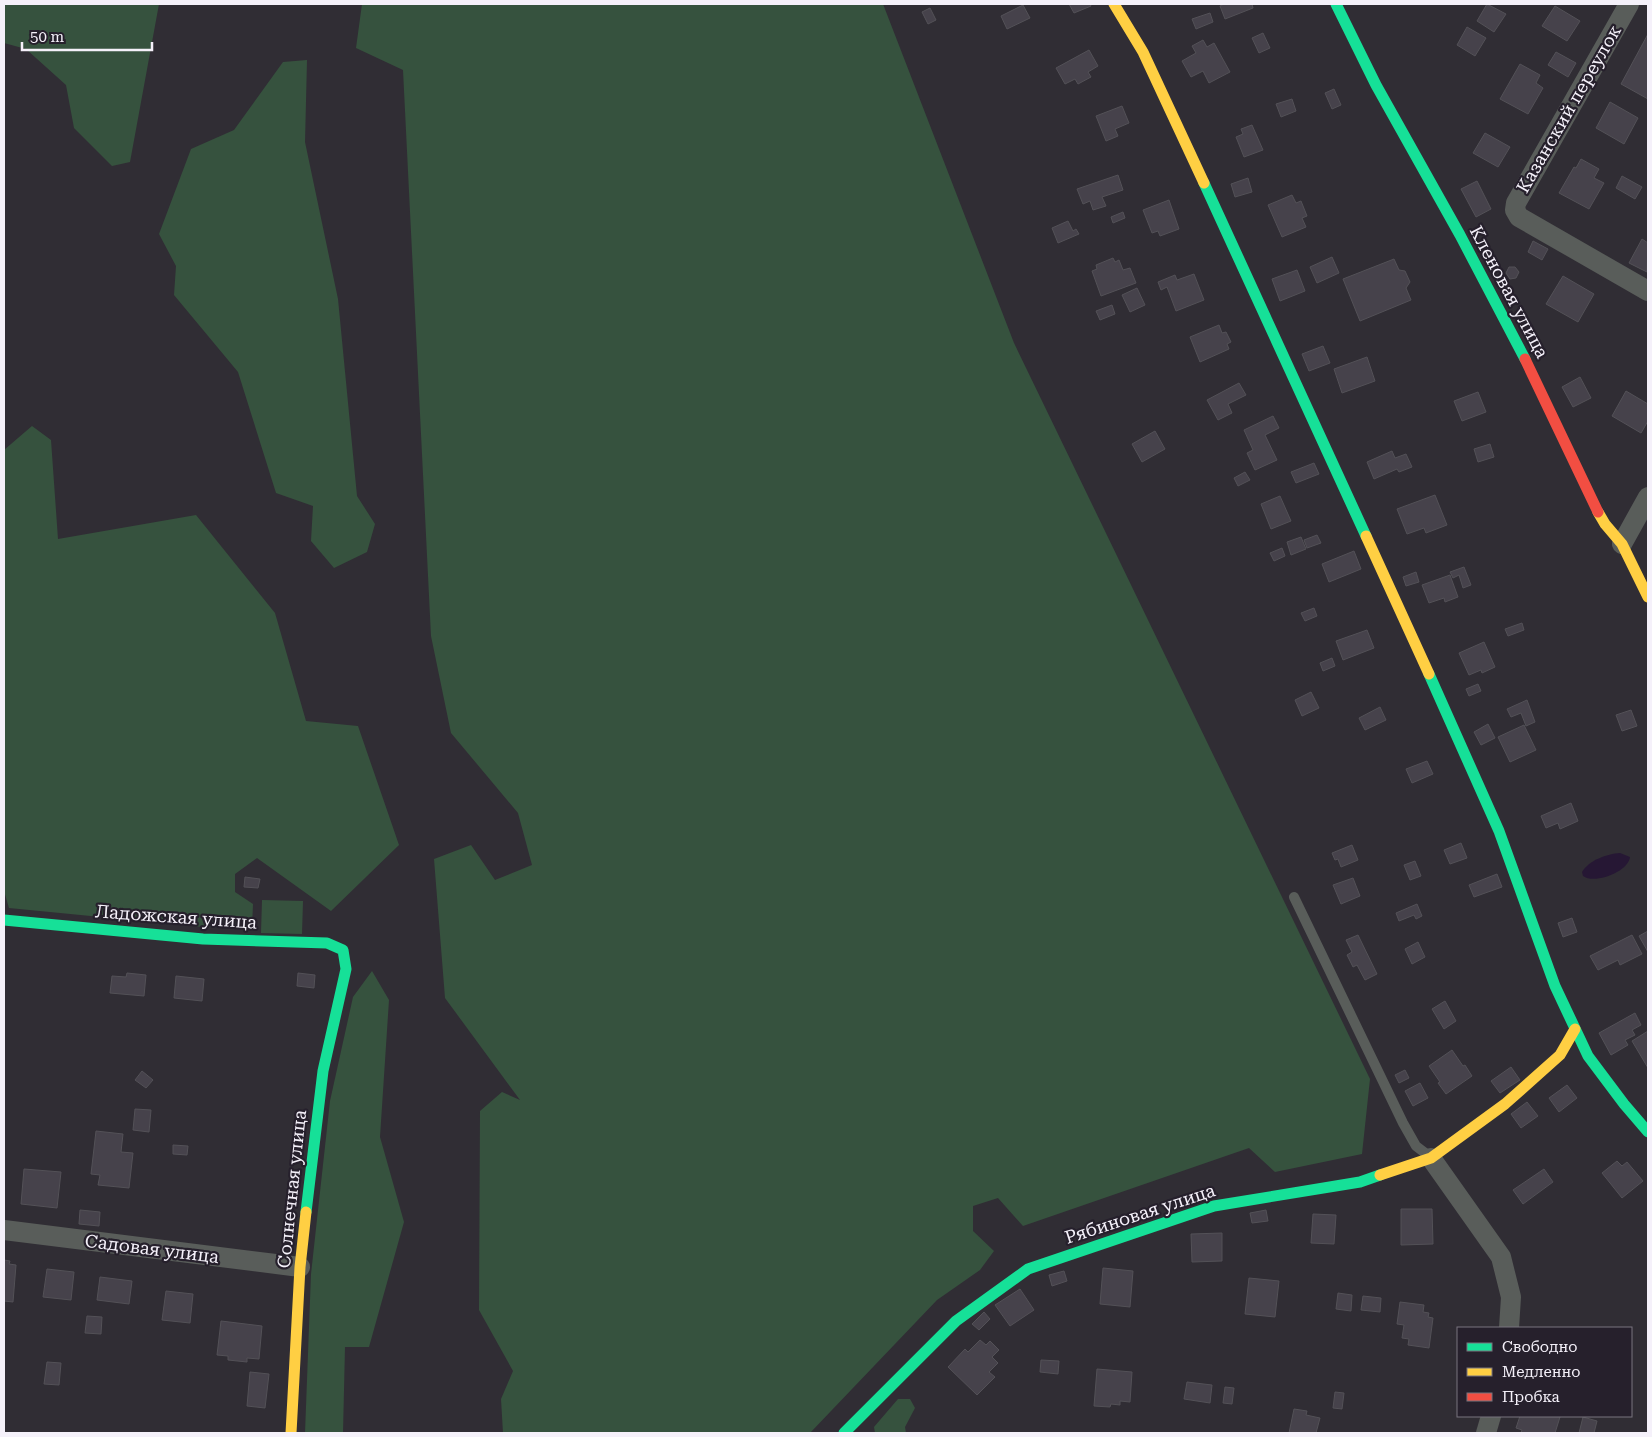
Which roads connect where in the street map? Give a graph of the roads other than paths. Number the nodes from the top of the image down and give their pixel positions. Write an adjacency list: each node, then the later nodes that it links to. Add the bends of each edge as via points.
1 (1114, 4): 11 (street, via 1143,52 1379,563 1498,831 1555,986)
2 (1336, 4): 6 (street, Кленовая улица, via 1376,85 1532,373 1592,502)
3 (1629, 4): 4 (street, Казанский переулок, via 1516,203 1515,210 1519,217)
4 (1648, 291)
5 (1648, 497): 6 (street)
6 (1622, 544): 7 (street, Кленовая улица)
7 (1648, 597)
8 (1294, 897): 13 (lane, via 1403,1123 1416,1146)
9 (4, 920): 10 (street, Ладожская улица, via 203,939 327,943)
10 (344, 950): 15 (street, Солнечная улица, via 346,969 323,1071)
11 (1575, 1029): 12 (street, via 1588,1056); 13 (street, Рябиновая улица, via 1560,1054 1512,1098)
12 (1648, 1132)
13 (1431, 1158): 16 (street, via 1501,1257 1511,1297); 19 (street, Рябиновая улица, via 1360,1182 1214,1206 1028,1269 956,1321)
14 (4, 1230): 15 (street, Садовая улица)
15 (300, 1267): 18 (street, Солнечная улица)
16 (1509, 1327)
17 (1491, 1417): 20 (street)
18 (291, 1433)
19 (844, 1433)
20 (1486, 1433)

